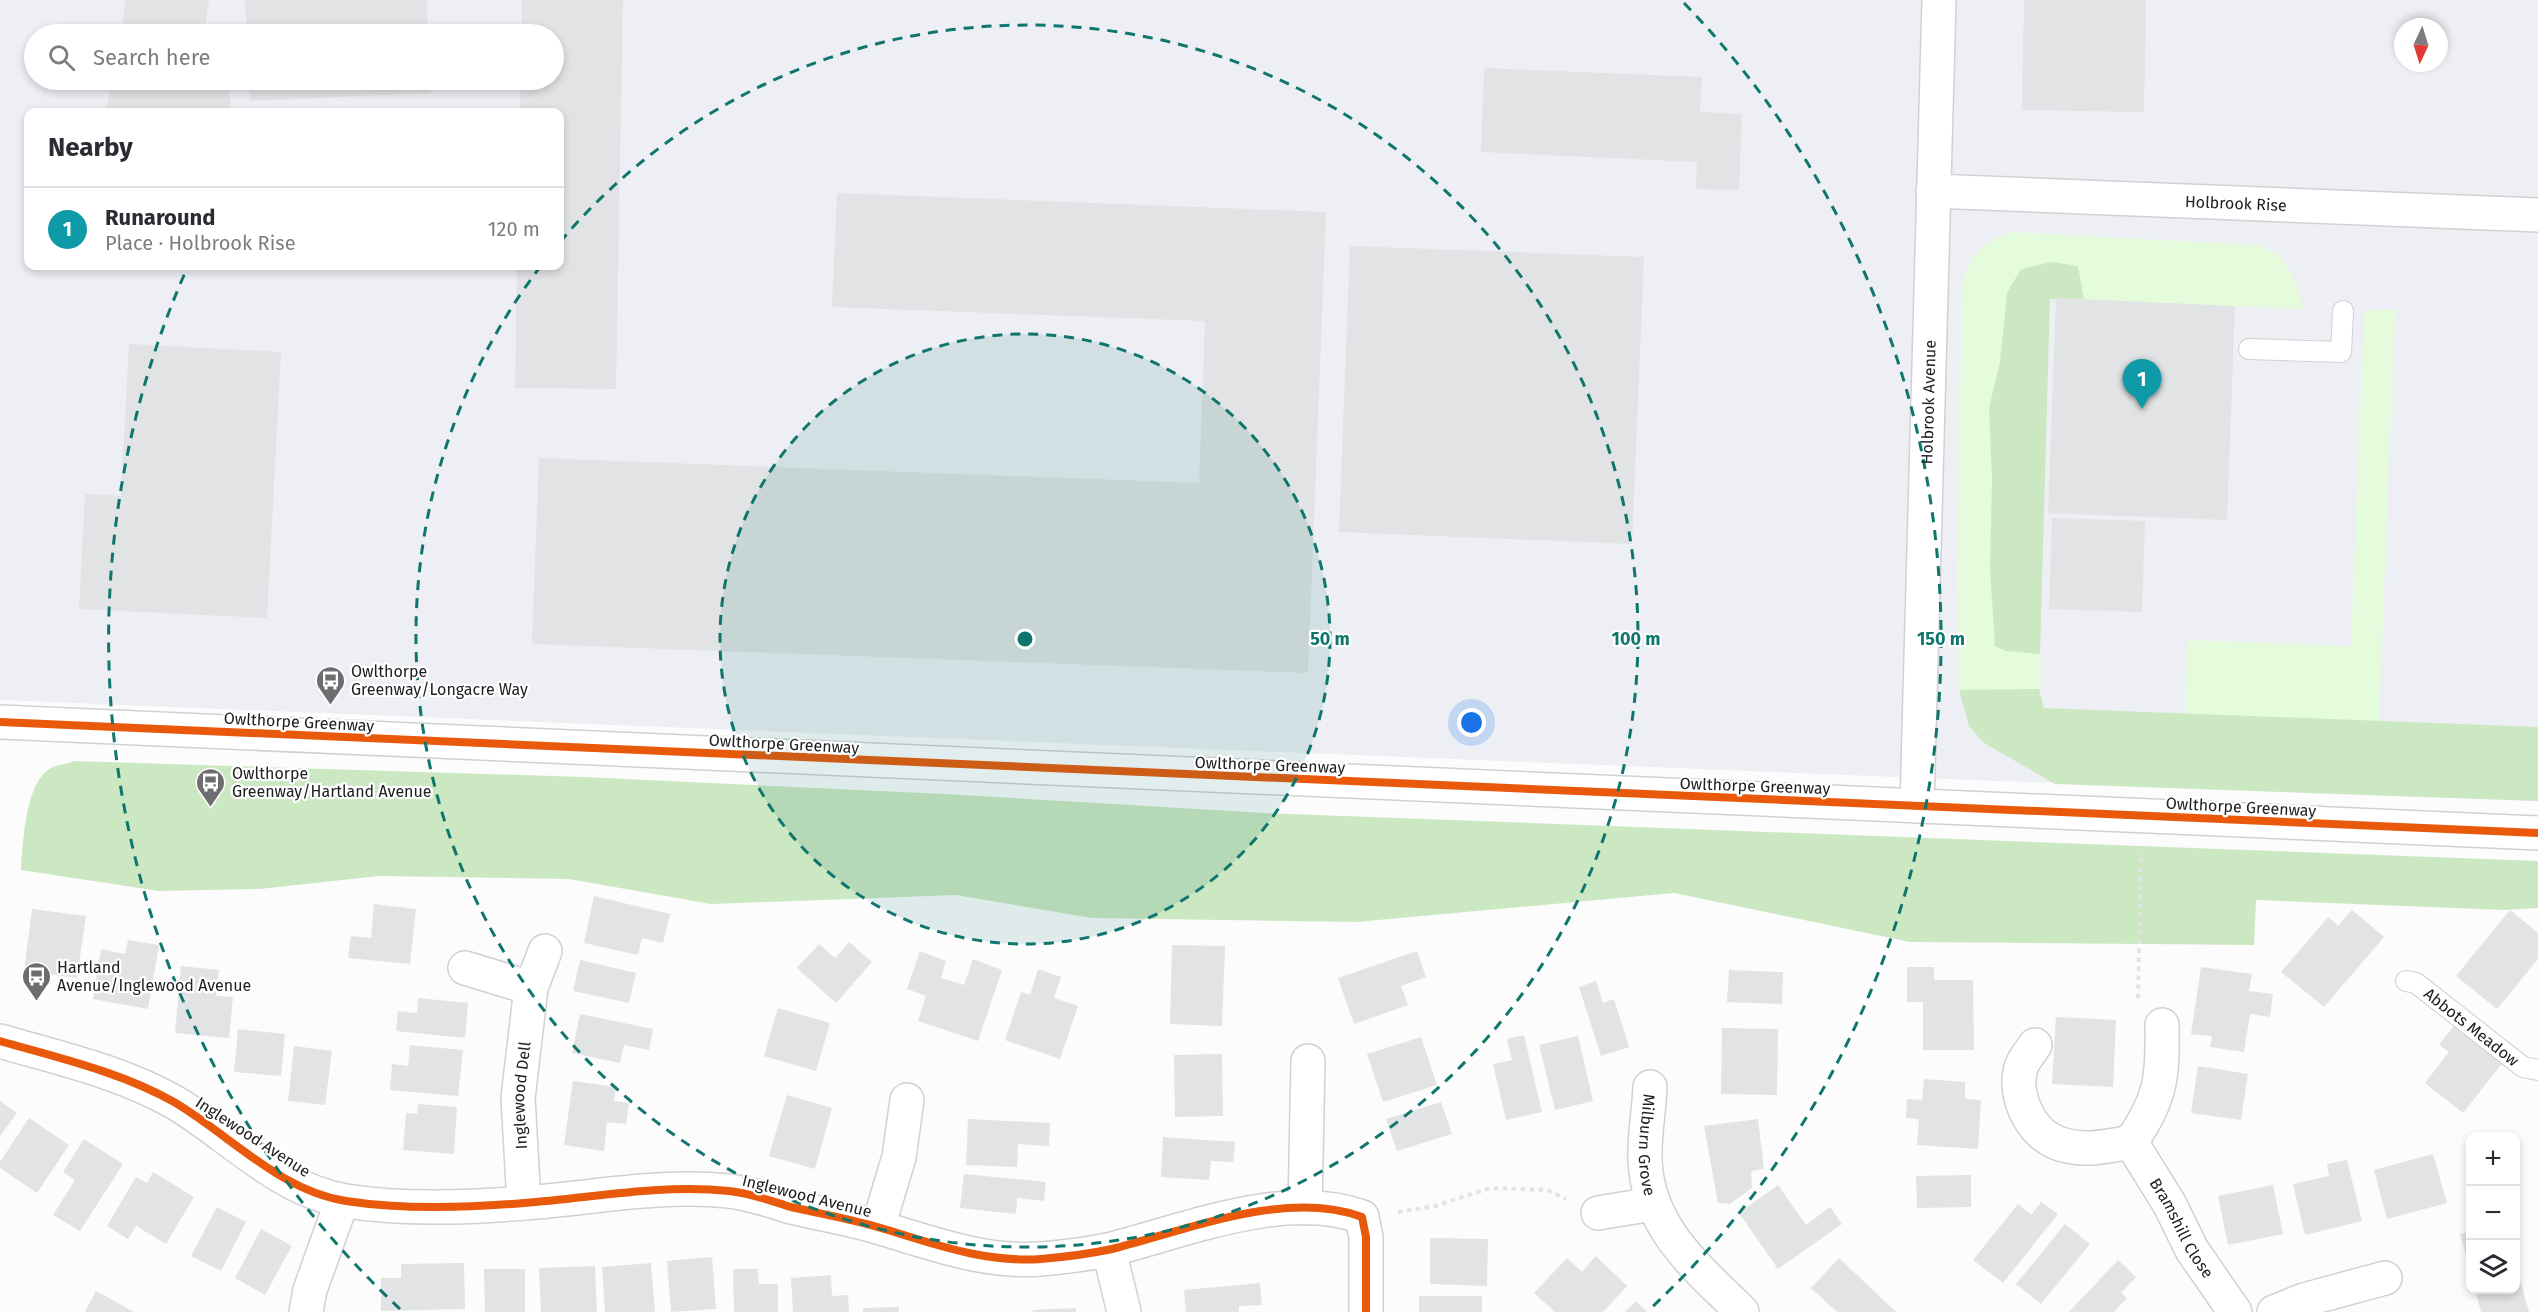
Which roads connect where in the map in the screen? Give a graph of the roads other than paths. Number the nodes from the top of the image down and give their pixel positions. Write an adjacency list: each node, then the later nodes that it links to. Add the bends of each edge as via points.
1 (1939, 0): 2 (street, Holbrook Avenue)
2 (1933, 191): 3 (street, Holbrook Rise); 7 (street, Holbrook Avenue)
3 (2538, 215)
4 (2343, 311): 5 (lane, via 2341,352)
5 (2249, 349)
6 (0, 722): 7 (street, Owlthorpe Greenway)
7 (1917, 806): 8 (street, Owlthorpe Greenway)
8 (2538, 833)
9 (545, 951): 12 (street, Inglewood Dell)
10 (465, 968): 12 (street)
11 (2406, 981): 17 (lane, Abbots Meadow, via 2416,983 2523,1067)
12 (531, 988): 22 (street, Inglewood Dell, via 518,1098)
13 (2162, 1025): 20 (street, via 2163,1065 2158,1094 2147,1120)
14 (0, 1041): 21 (street, Inglewood Avenue, via 128,1081 174,1102 297,1185)
15 (2035, 1045): 20 (street, via 2022,1066 2019,1095 2030,1119 2052,1141 2082,1149)
16 (1308, 1061): 24 (street)
17 (2538, 1070)
18 (1650, 1087): 23 (street, Milburn Grove, via 1645,1162)
19 (907, 1100): 26 (street, via 899,1157)
20 (2131, 1142): 33 (street, Bramshill Close, via 2192,1250)
21 (342, 1201): 22 (street, Inglewood Avenue, via 412,1208); 29 (street)
22 (524, 1203): 26 (street, Inglewood Avenue, via 617,1192 688,1188 735,1191)
23 (1653, 1204): 25 (street, Milburn Grove); 32 (street, Milburn Grove, via 1677,1248)
24 (1305, 1208): 27 (street, Inglewood Avenue, via 1260,1212 1193,1226); 31 (street, Inglewood Avenue, via 1341,1210 1362,1218 1366,1237)
25 (1598, 1213)
26 (878, 1227): 27 (street, Inglewood Avenue, via 944,1248 990,1257 1039,1259)
27 (1108, 1250): 30 (street)
28 (2385, 1278): 34 (street)
29 (306, 1312)
30 (1124, 1312)
31 (1366, 1312)
32 (1742, 1312)
33 (2235, 1312)
34 (2274, 1312)

